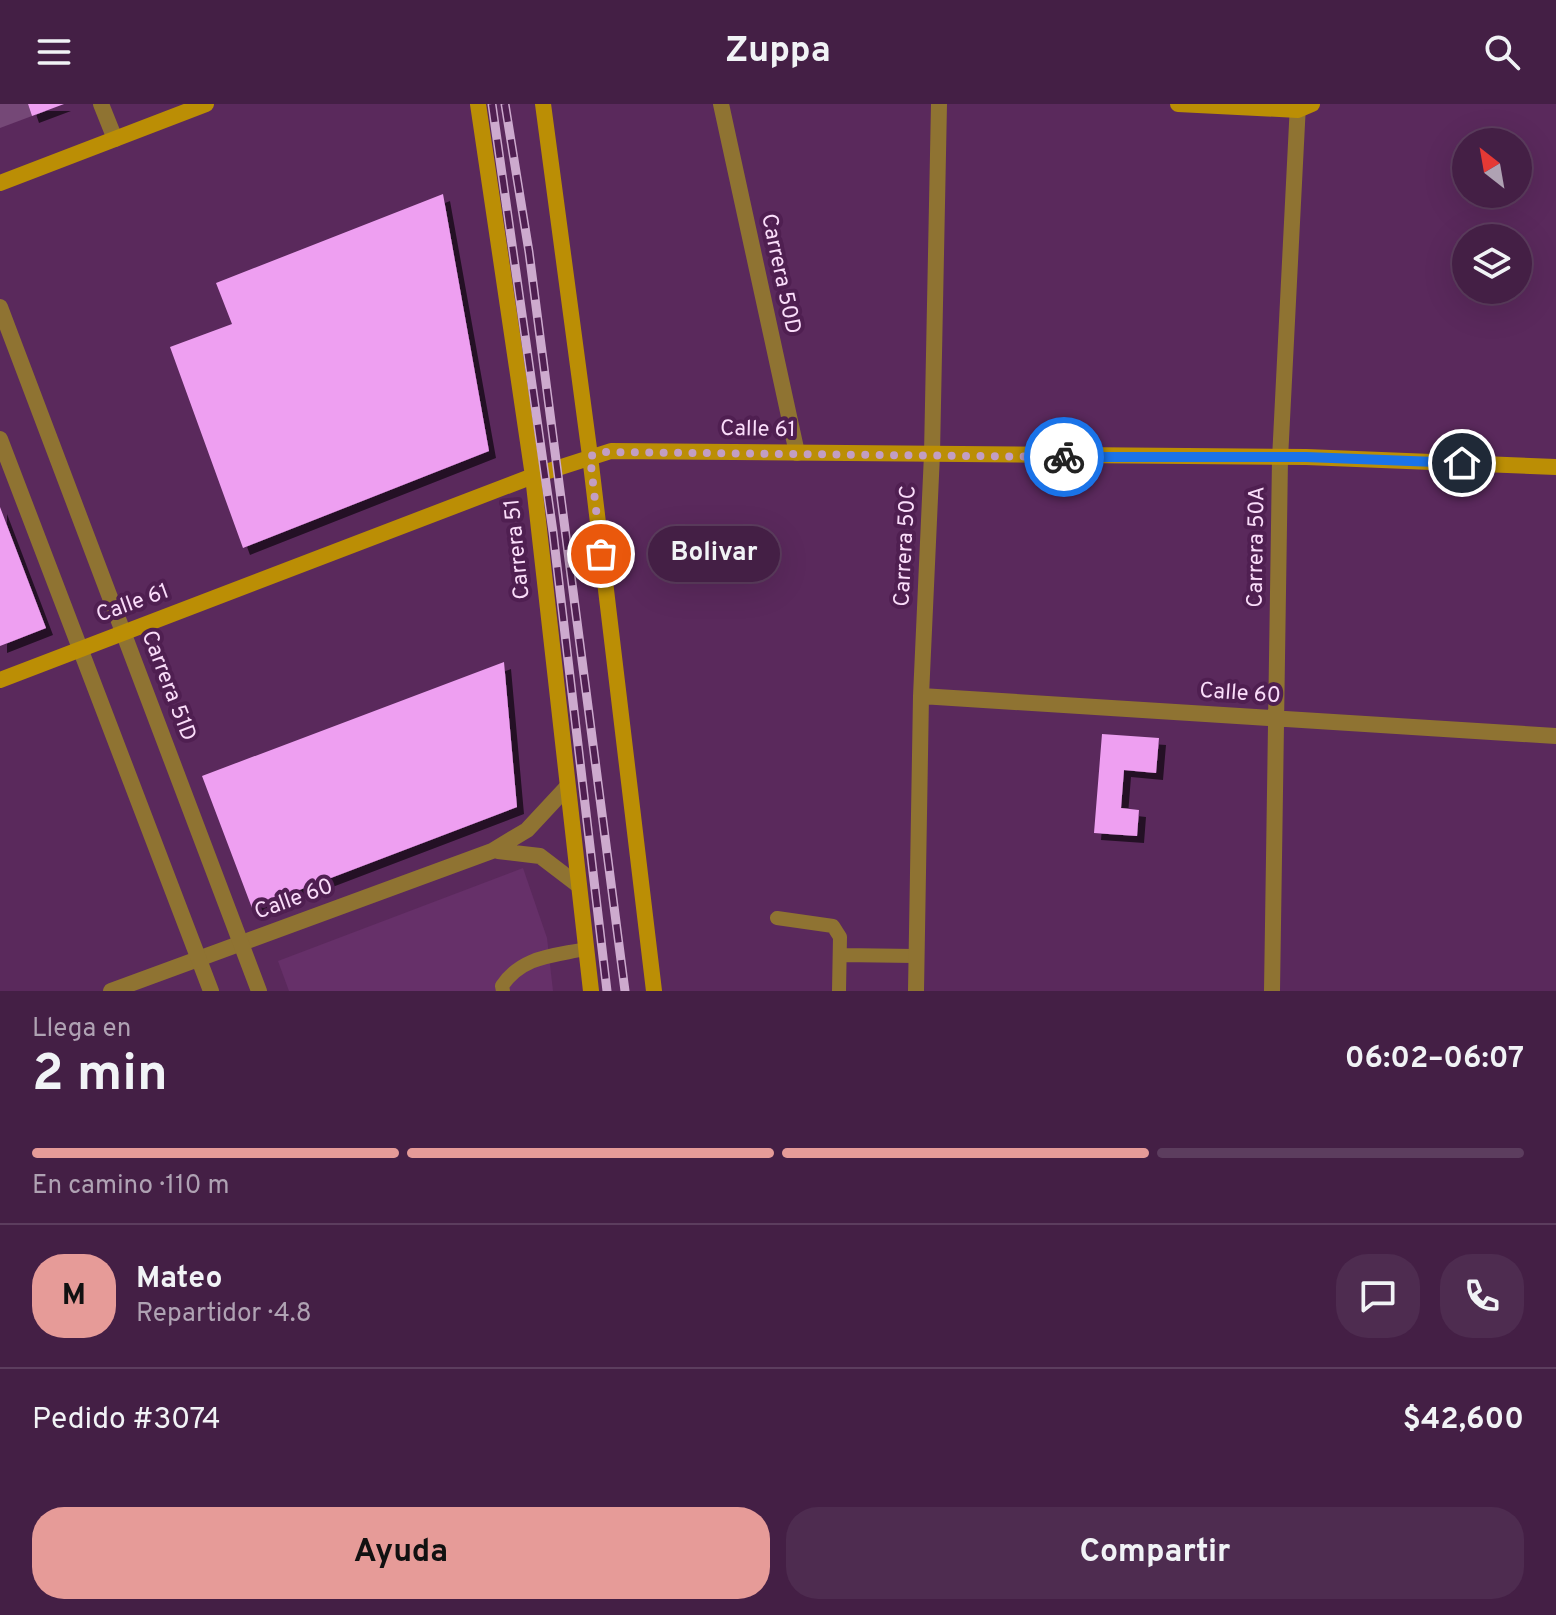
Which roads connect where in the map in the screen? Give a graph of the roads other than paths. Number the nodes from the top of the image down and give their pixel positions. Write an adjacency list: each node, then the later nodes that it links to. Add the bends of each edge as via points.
1 (101, 104): 9 (street)
2 (206, 104): 9 (main road)
3 (478, 104): 18 (main road, Carrera 51)
4 (543, 104): 15 (main road)
5 (721, 104): 13 (street, Carrera 50D)
6 (939, 104): 14 (street, Carrera 50C)
7 (1178, 104): 8 (main road)
8 (1302, 106): 16 (street, Carrera 50A)
9 (115, 139): 10 (main road)
10 (0, 183)
11 (0, 307): 19 (street, Carrera 51D)
12 (0, 439): 20 (street)
13 (797, 453): 14 (main road, Calle 61); 15 (main road, Calle 61, via 621,450)
14 (932, 454): 16 (main road, Calle 61); 22 (street, Carrera 50C)
15 (590, 456): 18 (main road, Calle 61); 39 (main road)
16 (1280, 459): 17 (main road, Calle 61); 23 (street, Carrera 50A)
17 (1556, 467)
18 (533, 476): 19 (main road, Calle 61); 25 (main road, Carrera 51)
19 (124, 631): 20 (main road, Calle 61); 29 (street, Carrera 51D)
20 (80, 648): 21 (main road, Calle 61); 33 (street)
21 (0, 680)
22 (921, 696): 23 (street, Calle 60); 32 (street, Carrera 50C)
23 (1276, 718): 24 (street, Calle 60); 42 (street, Carrera 50A)
24 (1556, 736)
25 (567, 787): 26 (street, Calle 60, via 527,830); 27 (main road, Carrera 51)
26 (492, 851): 27 (street, Calle 60, via 530,852); 29 (street, Calle 60)
27 (578, 885): 30 (main road, Carrera 51)
28 (777, 918): 31 (lane, via 833,926)
29 (241, 943): 33 (street, Calle 60); 36 (street, Carrera 51D)
30 (585, 949): 37 (lane, via 525,962 510,974); 38 (main road, Carrera 51)
31 (841, 955): 32 (lane); 40 (lane)
32 (915, 956): 41 (street, Carrera 50C)
33 (199, 959): 34 (street, Calle 60); 35 (street)
34 (111, 991)
35 (211, 991)
36 (259, 991)
37 (503, 991)
38 (591, 991)
39 (654, 991)
40 (839, 991)
41 (916, 991)
42 (1272, 991)

